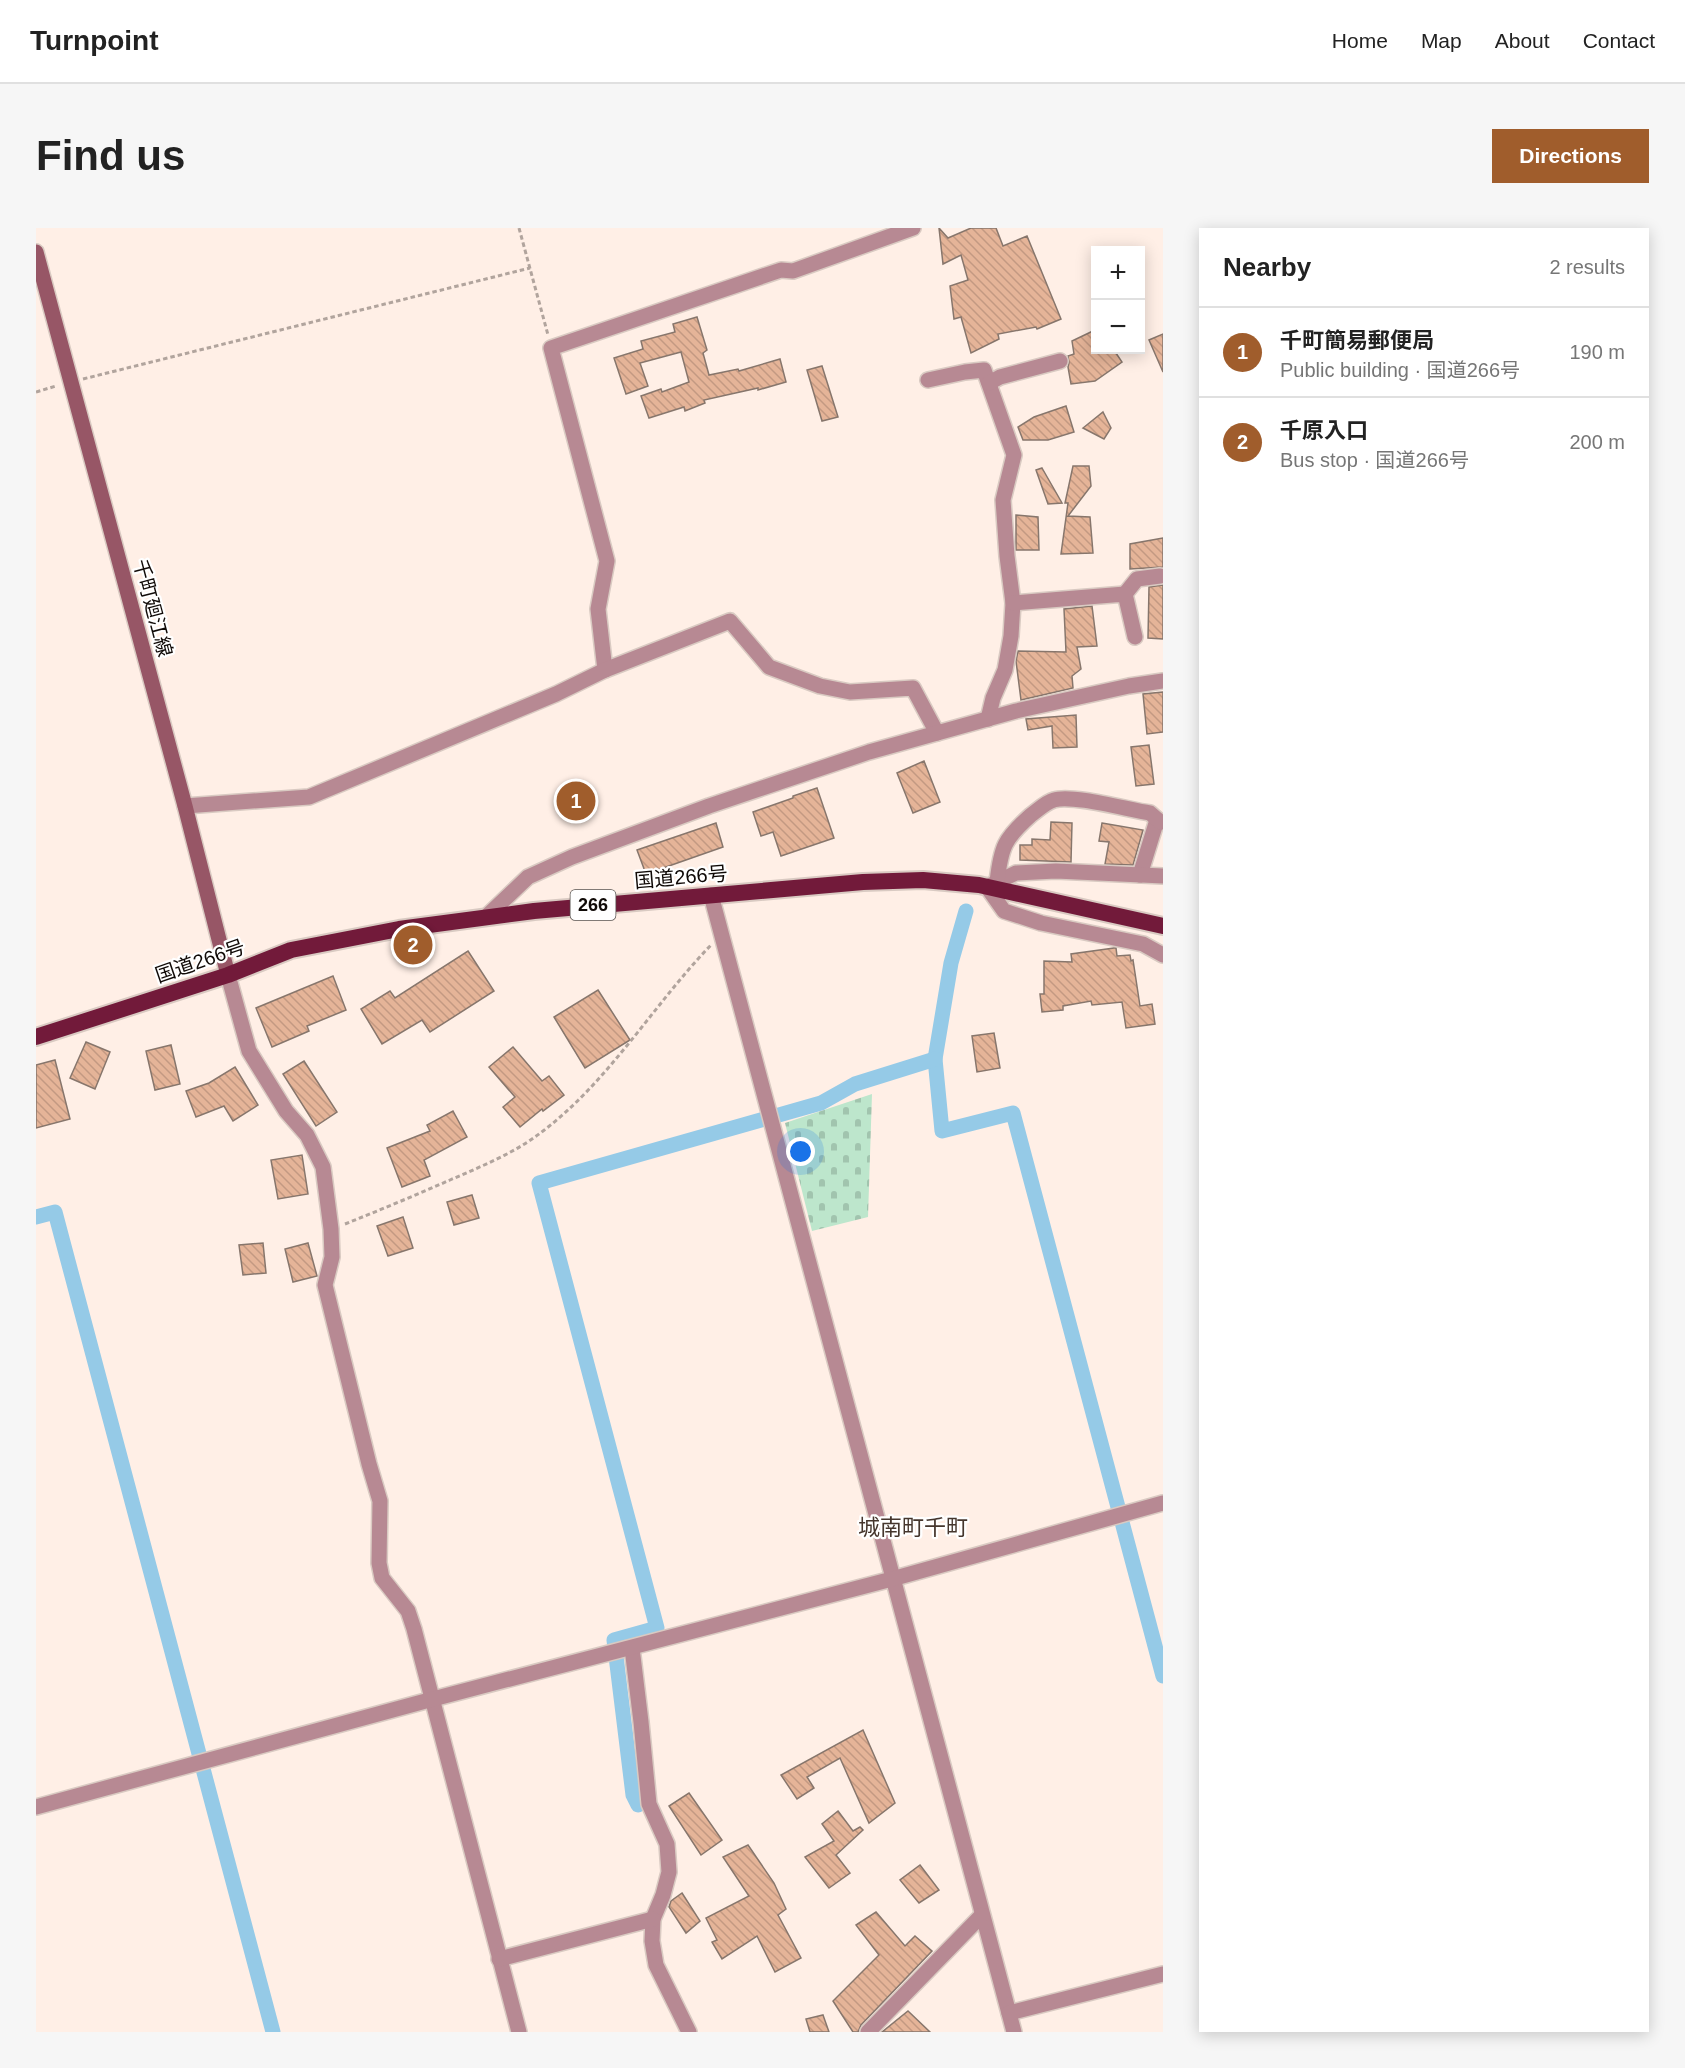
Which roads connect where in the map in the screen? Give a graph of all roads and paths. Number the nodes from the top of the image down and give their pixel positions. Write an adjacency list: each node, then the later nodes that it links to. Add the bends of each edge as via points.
1 (519, 228): 5 (path)
2 (913, 228): 3 (street)
3 (895, 231): 6 (street, via 793,271 781,270)
4 (36, 252): 9 (main road, 千町廻江線)
5 (530, 268): 6 (path); 9 (path)
6 (551, 348): 16 (street, via 607,561 598,609)
7 (1060, 361): 10 (street)
8 (928, 380): 10 (street, via 984,370)
9 (71, 382): 11 (path); 20 (main road, 千町廻江線)
10 (989, 383): 14 (street, via 1014,455 1003,500)
11 (36, 392)
12 (1160, 576): 13 (street, via 1137,579)
13 (1125, 594): 14 (street); 15 (street)
14 (1013, 603): 18 (street, via 1005,670)
15 (1135, 637)
16 (605, 670): 19 (street, via 730,621 769,667 820,686 850,692 913,688); 20 (street, via 309,797)
17 (1163, 681): 18 (street)
18 (988, 719): 19 (street)
19 (938, 733): 26 (street, via 709,806 572,857 528,877)
20 (185, 806): 30 (main road, 千町廻江線)
21 (1160, 821): 22 (street); 24 (street, via 1150,813 1071,799 1054,800 1007,838)
22 (1140, 875): 23 (street); 24 (street, via 1017,873)
23 (1163, 876)
24 (992, 884): 25 (highway, 国道266号 / 266, via 863,882); 27 (highway, 国道266号 / 266); 29 (street, via 1004,911 1143,944)
25 (711, 895): 26 (highway, 国道266号 / 266); 28 (street)
26 (487, 916): 30 (highway, 国道266号 / 266, via 291,950)
27 (1163, 926)
28 (720, 935): 32 (path, via 586,1092 543,1131 495,1161); 34 (street)
29 (1163, 955)
30 (228, 975): 31 (highway, 国道266号 / 266); 32 (street, via 249,1051 286,1111 307,1135 323,1167)
31 (36, 1037)
32 (331, 1229): 36 (street, via 332,1257 325,1285 380,1501 382,1578 408,1611)
33 (1163, 1503): 34 (street)
34 (892, 1579): 35 (street); 38 (street)
35 (632, 1648): 36 (street); 39 (street, via 649,1804 667,1844 669,1872)
36 (433, 1699): 37 (street); 40 (street)
37 (36, 1807)
38 (982, 1915): 42 (street); 45 (street)
39 (653, 1919): 40 (street); 44 (street, via 656,1965)
40 (499, 1959): 43 (street)
41 (1163, 1974): 42 (street)
42 (1009, 2013): 46 (street)
43 (519, 2032)
44 (689, 2032)
45 (868, 2032)
46 (1014, 2032)

